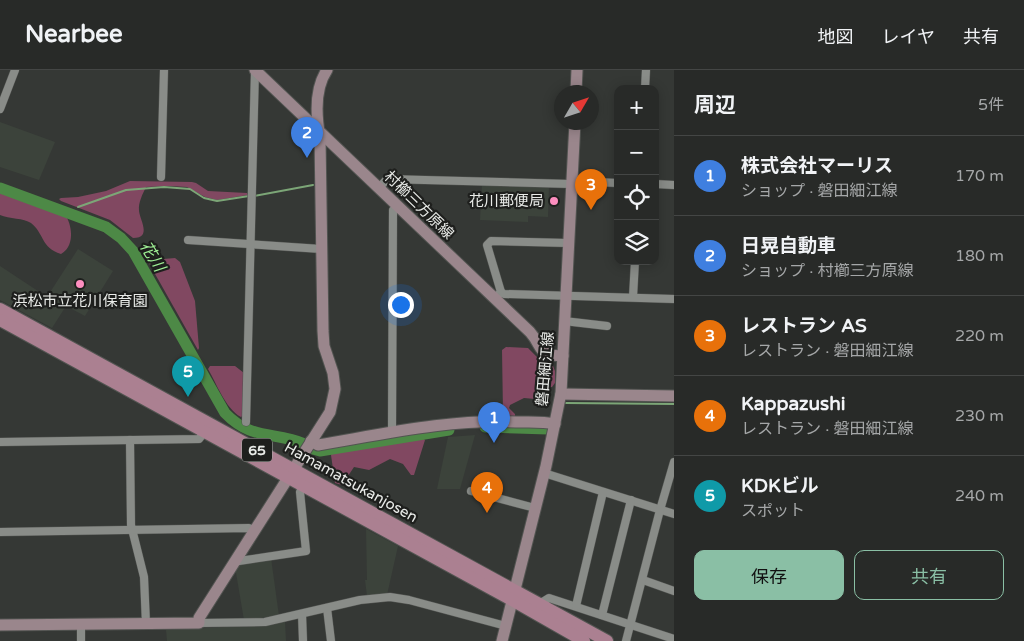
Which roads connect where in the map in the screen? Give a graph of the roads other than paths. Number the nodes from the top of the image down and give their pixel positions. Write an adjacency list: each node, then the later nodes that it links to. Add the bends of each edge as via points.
1 (164, 70): 12 (street)
2 (255, 70): 10 (street, 村櫛三方原線); 21 (street)
3 (327, 70): 10 (street, via 318,93)
4 (577, 70): 7 (street)
5 (646, 70): 8 (street)
6 (13, 71): 9 (street)
7 (576, 85)
8 (645, 85)
9 (0, 109)
10 (318, 130): 17 (street, 村櫛三方原線); 22 (street)
11 (574, 130): 13 (street, 磐田細江線)
12 (161, 177)
13 (571, 182): 14 (street); 17 (street, via 387,179); 20 (street, 磐田細江線)
14 (614, 182)
15 (659, 184): 16 (street)
16 (674, 185)
17 (379, 188): 18 (street, 村櫛三方原線)
18 (398, 206): 24 (street, 村櫛三方原線); 38 (street, via 393,210)
19 (188, 240): 21 (street)
20 (568, 243): 24 (street, via 491,240 488,245); 25 (street, 磐田細江線)
21 (251, 244): 22 (street); 35 (street)
22 (321, 248): 40 (street, via 323,338 335,389 330,412)
23 (636, 265): 26 (street)
24 (498, 295): 25 (street); 32 (street, 村櫛三方原線, via 544,352)
25 (566, 296): 26 (street); 30 (street, 磐田細江線)
26 (633, 297): 27 (street)
27 (674, 299)
28 (0, 309): 43 (main road, Hamamatsukanjosen / 65)
29 (0, 320): 37 (main road, Hamamatsukanjosen / 65)
30 (564, 321): 31 (street); 32 (street, 磐田細江線)
31 (607, 326)
32 (563, 356): 33 (street, 磐田細江線)
33 (561, 394): 34 (street); 36 (street, 磐田細江線)
34 (674, 396)
35 (246, 422)
36 (555, 424): 38 (street, via 467,422); 44 (street, 磐田細江線)
37 (205, 432): 39 (street, via 198,439); 43 (main road, Hamamatsukanjosen / 65)
38 (392, 432): 40 (street, via 318,445)
39 (130, 440): 41 (street); 52 (street)
40 (311, 441): 43 (street)
41 (0, 442)
42 (674, 462): 50 (street)
43 (291, 473): 45 (main road, Hamamatsukanjosen / 65); 53 (street); 58 (main road, Hamamatsukanjosen / 65)
44 (544, 473): 47 (street); 49 (street, 磐田細江線)
45 (303, 486): 55 (street, via 300,492 306,551); 58 (main road, Hamamatsukanjosen / 65)
46 (471, 491): 49 (street)
47 (603, 492): 48 (street); 60 (street)
48 (631, 500): 50 (street); 63 (street)
49 (535, 508): 58 (street, 磐田細江線)
50 (660, 510): 51 (street); 56 (street)
51 (674, 514)
52 (132, 530): 53 (street, via 249,528); 54 (street); 66 (street, via 144,577)
53 (254, 531): 55 (street)
54 (0, 532)
55 (236, 559): 64 (street, via 199,618)
56 (643, 580): 57 (street); 68 (street)
57 (674, 591)
58 (513, 595): 59 (main road, Hamamatsukanjosen / 65); 69 (street, 磐田細江線); 75 (main road, Hamamatsukanjosen / 65)
59 (541, 604): 60 (street, via 549,598); 76 (main road, Hamamatsukanjosen / 65)
60 (576, 606): 63 (street)
61 (327, 608): 62 (street); 69 (street, via 370,598 400,598); 73 (street)
62 (302, 614): 64 (street, via 256,622); 72 (street)
63 (602, 615): 68 (street)
64 (199, 623): 66 (street)
65 (81, 624): 66 (street); 67 (street); 71 (street)
66 (146, 624)
67 (0, 625)
68 (632, 625): 70 (street); 77 (street)
69 (506, 626): 74 (street, 磐田細江線)
70 (674, 639)
71 (81, 641)
72 (303, 641)
73 (331, 641)
74 (502, 641)
75 (584, 641)
76 (607, 641)
77 (626, 641)

